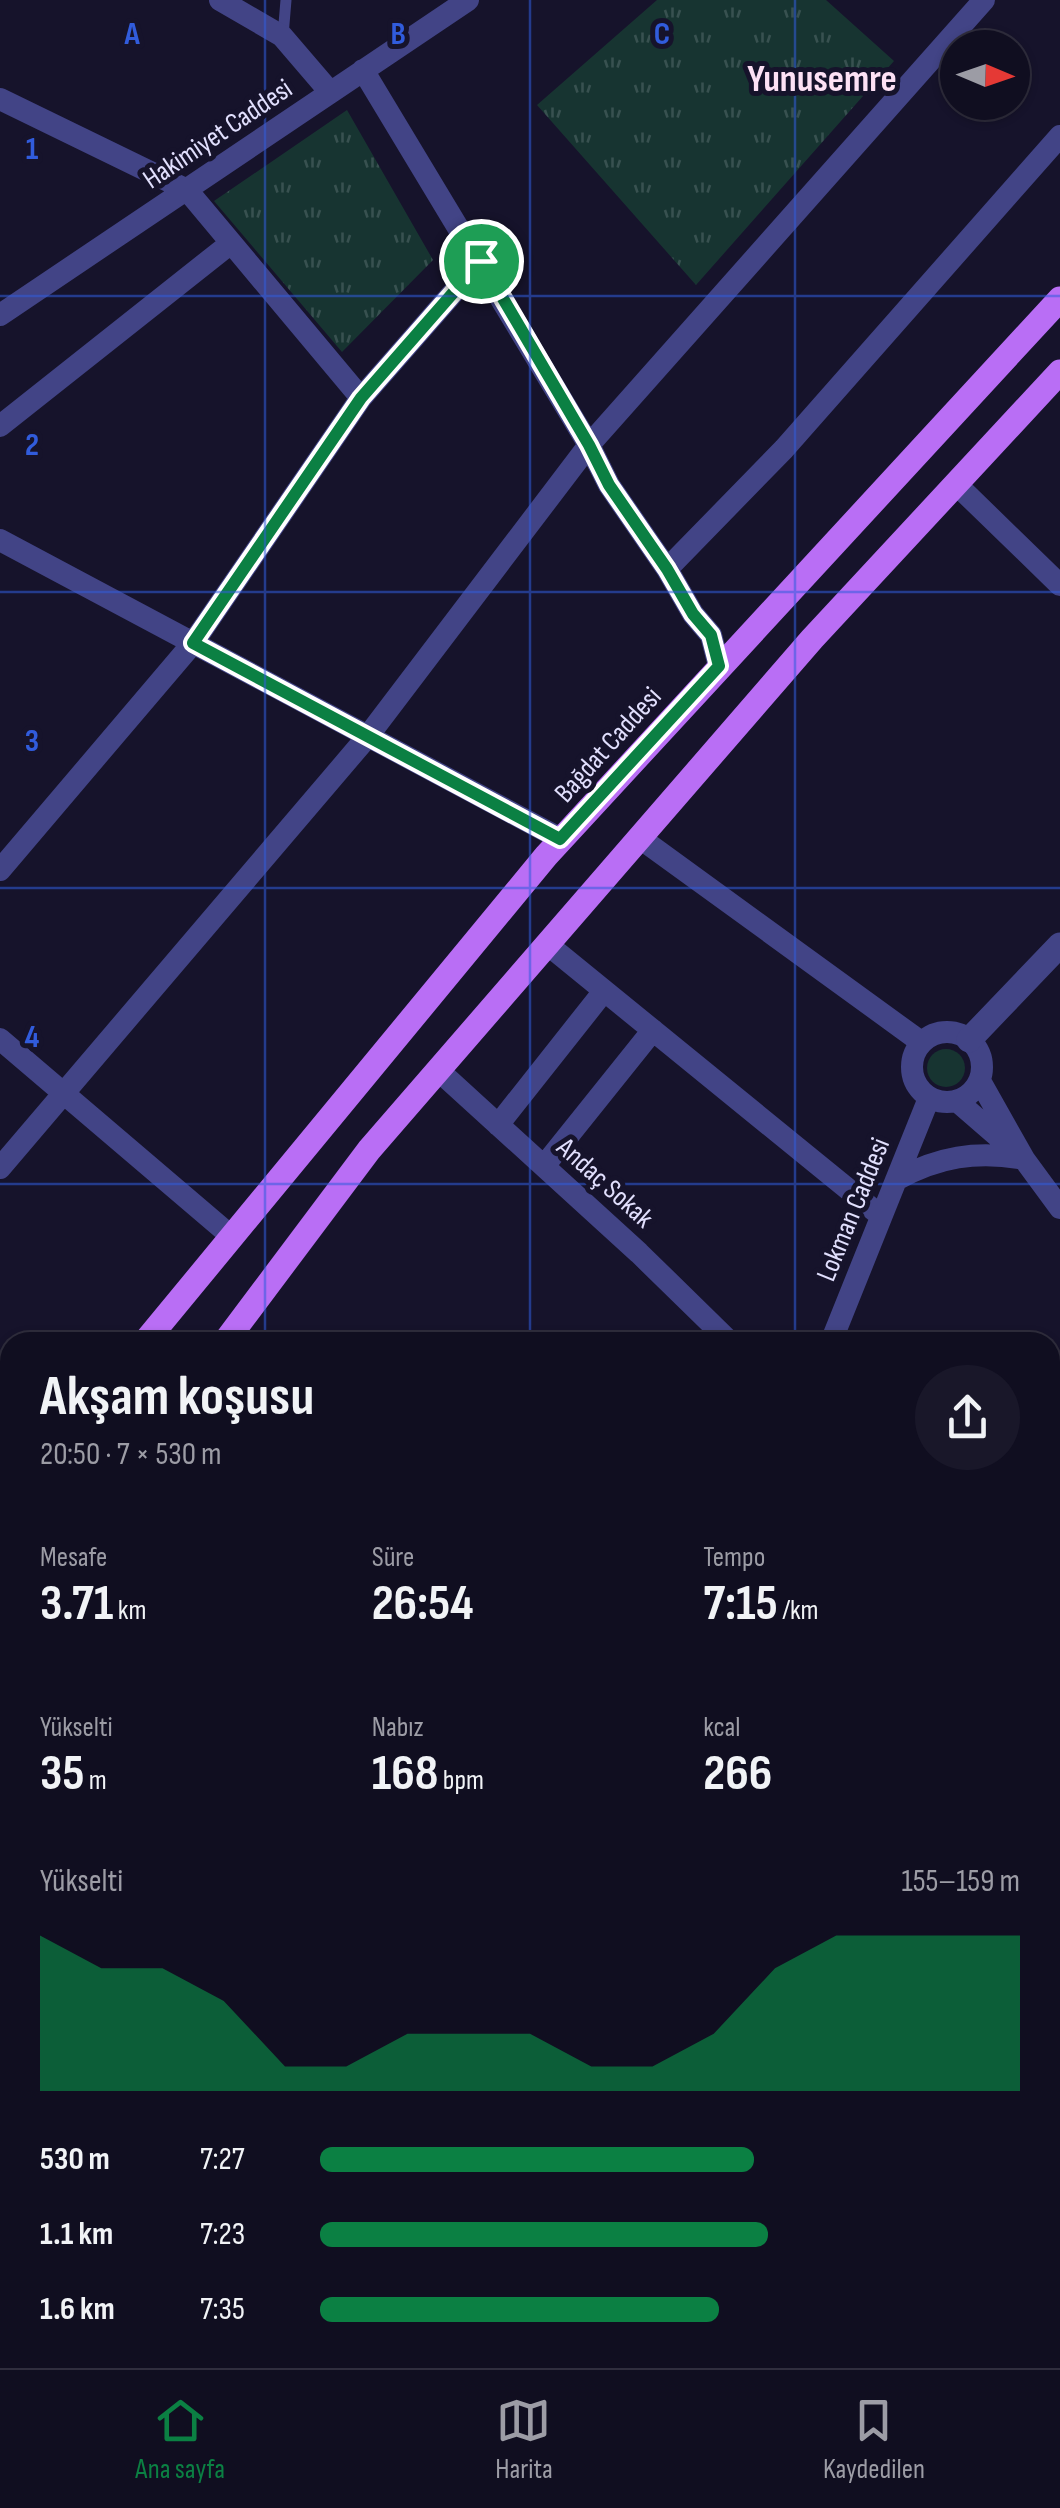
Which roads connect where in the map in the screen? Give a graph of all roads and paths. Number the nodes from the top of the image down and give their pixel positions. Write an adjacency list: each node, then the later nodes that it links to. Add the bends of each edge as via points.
1 (220, 0): 5 (street)
2 (286, 0): 5 (lane)
3 (468, 0): 6 (street, Hakimiyet Caddesi)
4 (984, 0): 18 (street)
5 (282, 36): 7 (street)
6 (362, 70): 7 (street, Hakimiyet Caddesi); 12 (street)
7 (330, 92): 10 (street, Hakimiyet Caddesi)
8 (0, 98): 10 (street)
9 (1060, 136): 21 (street, via 784,449)
10 (187, 190): 11 (street); 14 (street, Hakimiyet Caddesi)
11 (231, 243): 16 (street); 17 (street)
12 (481, 261): 16 (street); 18 (street)
13 (1060, 300): 24 (main road, Bağdat Caddesi)
14 (0, 316)
15 (1060, 372): 19 (main road)
16 (361, 398): 23 (street)
17 (0, 426)
18 (589, 445): 21 (street); 25 (street)
19 (956, 484): 22 (street); 26 (main road)
20 (0, 540): 23 (street)
21 (667, 569): 24 (street, via 711,635)
22 (1060, 585)
23 (193, 643): 25 (street); 28 (street)
24 (719, 666): 27 (main road, Bağdat Caddesi)
25 (368, 736): 27 (street); 38 (street)
26 (640, 838): 29 (main road); 35 (street)
27 (560, 839): 48 (main road, Bağdat Caddesi)
28 (0, 870)
29 (548, 944): 31 (street); 36 (main road)
30 (1060, 944): 34 (street)
31 (604, 990): 32 (street); 41 (street)
32 (652, 1030): 43 (street); 47 (street)
33 (0, 1040): 38 (street)
34 (969, 1040): 35 (street, via 945,1032); 37 (street, via 982,1061)
35 (921, 1042): 39 (street, via 912,1074)
36 (438, 1070): 41 (street, Andaç Sokak); 50 (main road)
37 (980, 1081): 40 (street); 42 (street)
38 (64, 1094): 44 (street); 48 (street)
39 (928, 1098): 40 (street); 45 (street, Lokman Caddesi)
40 (958, 1102): 42 (street)
41 (498, 1125): 43 (street, Andaç Sokak)
42 (1024, 1159): 45 (street, via 952,1157); 46 (street)
43 (544, 1166): 51 (street, Andaç Sokak)
44 (0, 1168)
45 (896, 1180): 47 (street, Lokman Caddesi)
46 (1060, 1208)
47 (882, 1216): 52 (street, Lokman Caddesi)
48 (232, 1236): 49 (main road, Bağdat Caddesi)
49 (153, 1332)
50 (232, 1332)
51 (720, 1332)
52 (835, 1332)

